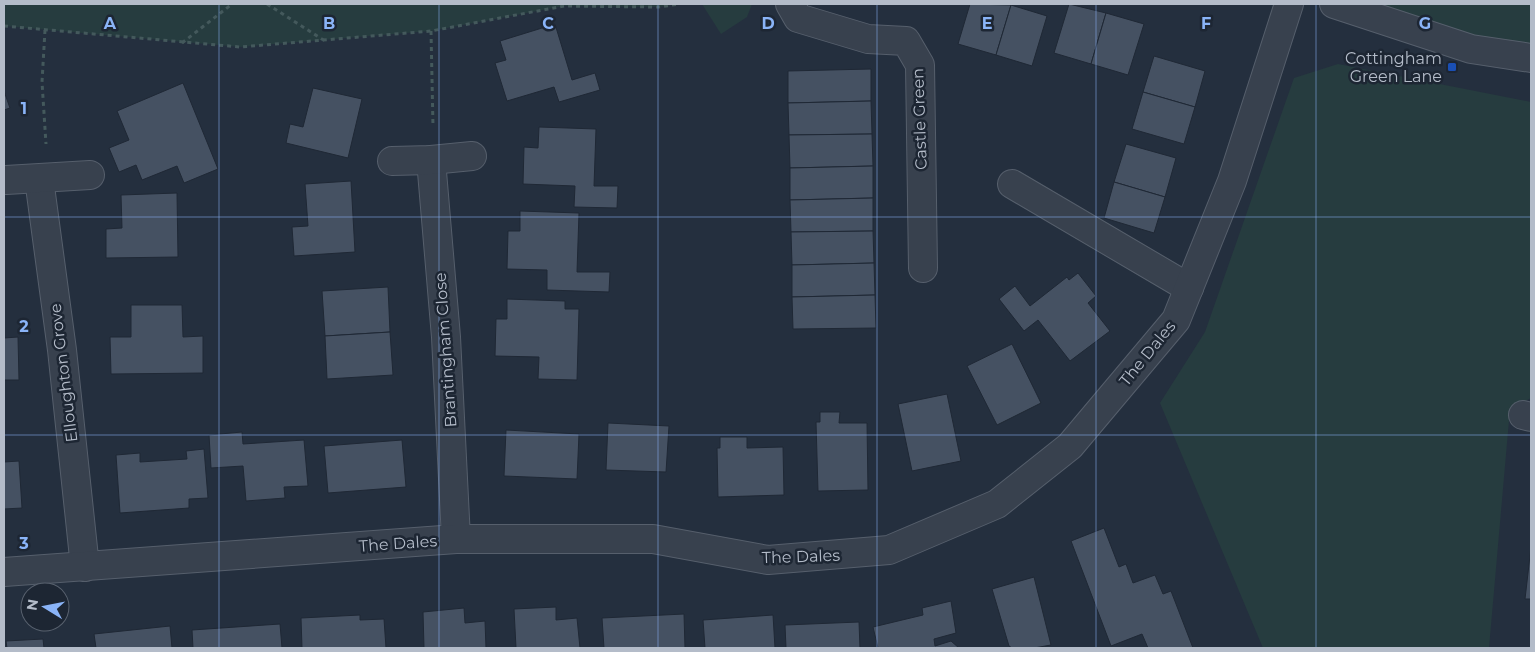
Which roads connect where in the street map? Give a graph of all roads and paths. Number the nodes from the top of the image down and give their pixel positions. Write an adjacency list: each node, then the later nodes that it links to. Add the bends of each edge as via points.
1 (232, 4): 11 (path)
2 (267, 4): 10 (path)
3 (679, 4): 9 (path, via 564,6)
4 (790, 4): 20 (street, Castle Green, via 798,18 868,39 906,41 920,65)
5 (1289, 4): 21 (street, The Dales, via 1232,181)
6 (1334, 4): 12 (street, via 1471,48)
7 (4, 26): 8 (path)
8 (45, 30): 11 (path); 17 (path, via 42,82 47,154)
9 (431, 31): 10 (path); 14 (path)
10 (326, 42): 11 (path, via 240,47)
11 (182, 43)
12 (1531, 58)
13 (472, 156): 14 (street)
14 (431, 160): 15 (street); 22 (street, Brantingham Close, via 446,337)
15 (392, 161)
16 (90, 175): 17 (street)
17 (39, 179): 18 (street); 23 (street, Elloughton Grove, via 62,350)
18 (6, 180)
19 (1012, 184): 21 (street)
20 (923, 268)
21 (1189, 288): 22 (street, The Dales, via 1176,320 1070,446 997,504 889,550 768,560 653,539)
22 (456, 539): 23 (street, The Dales)
23 (85, 567): 24 (street, The Dales)
24 (4, 572)

